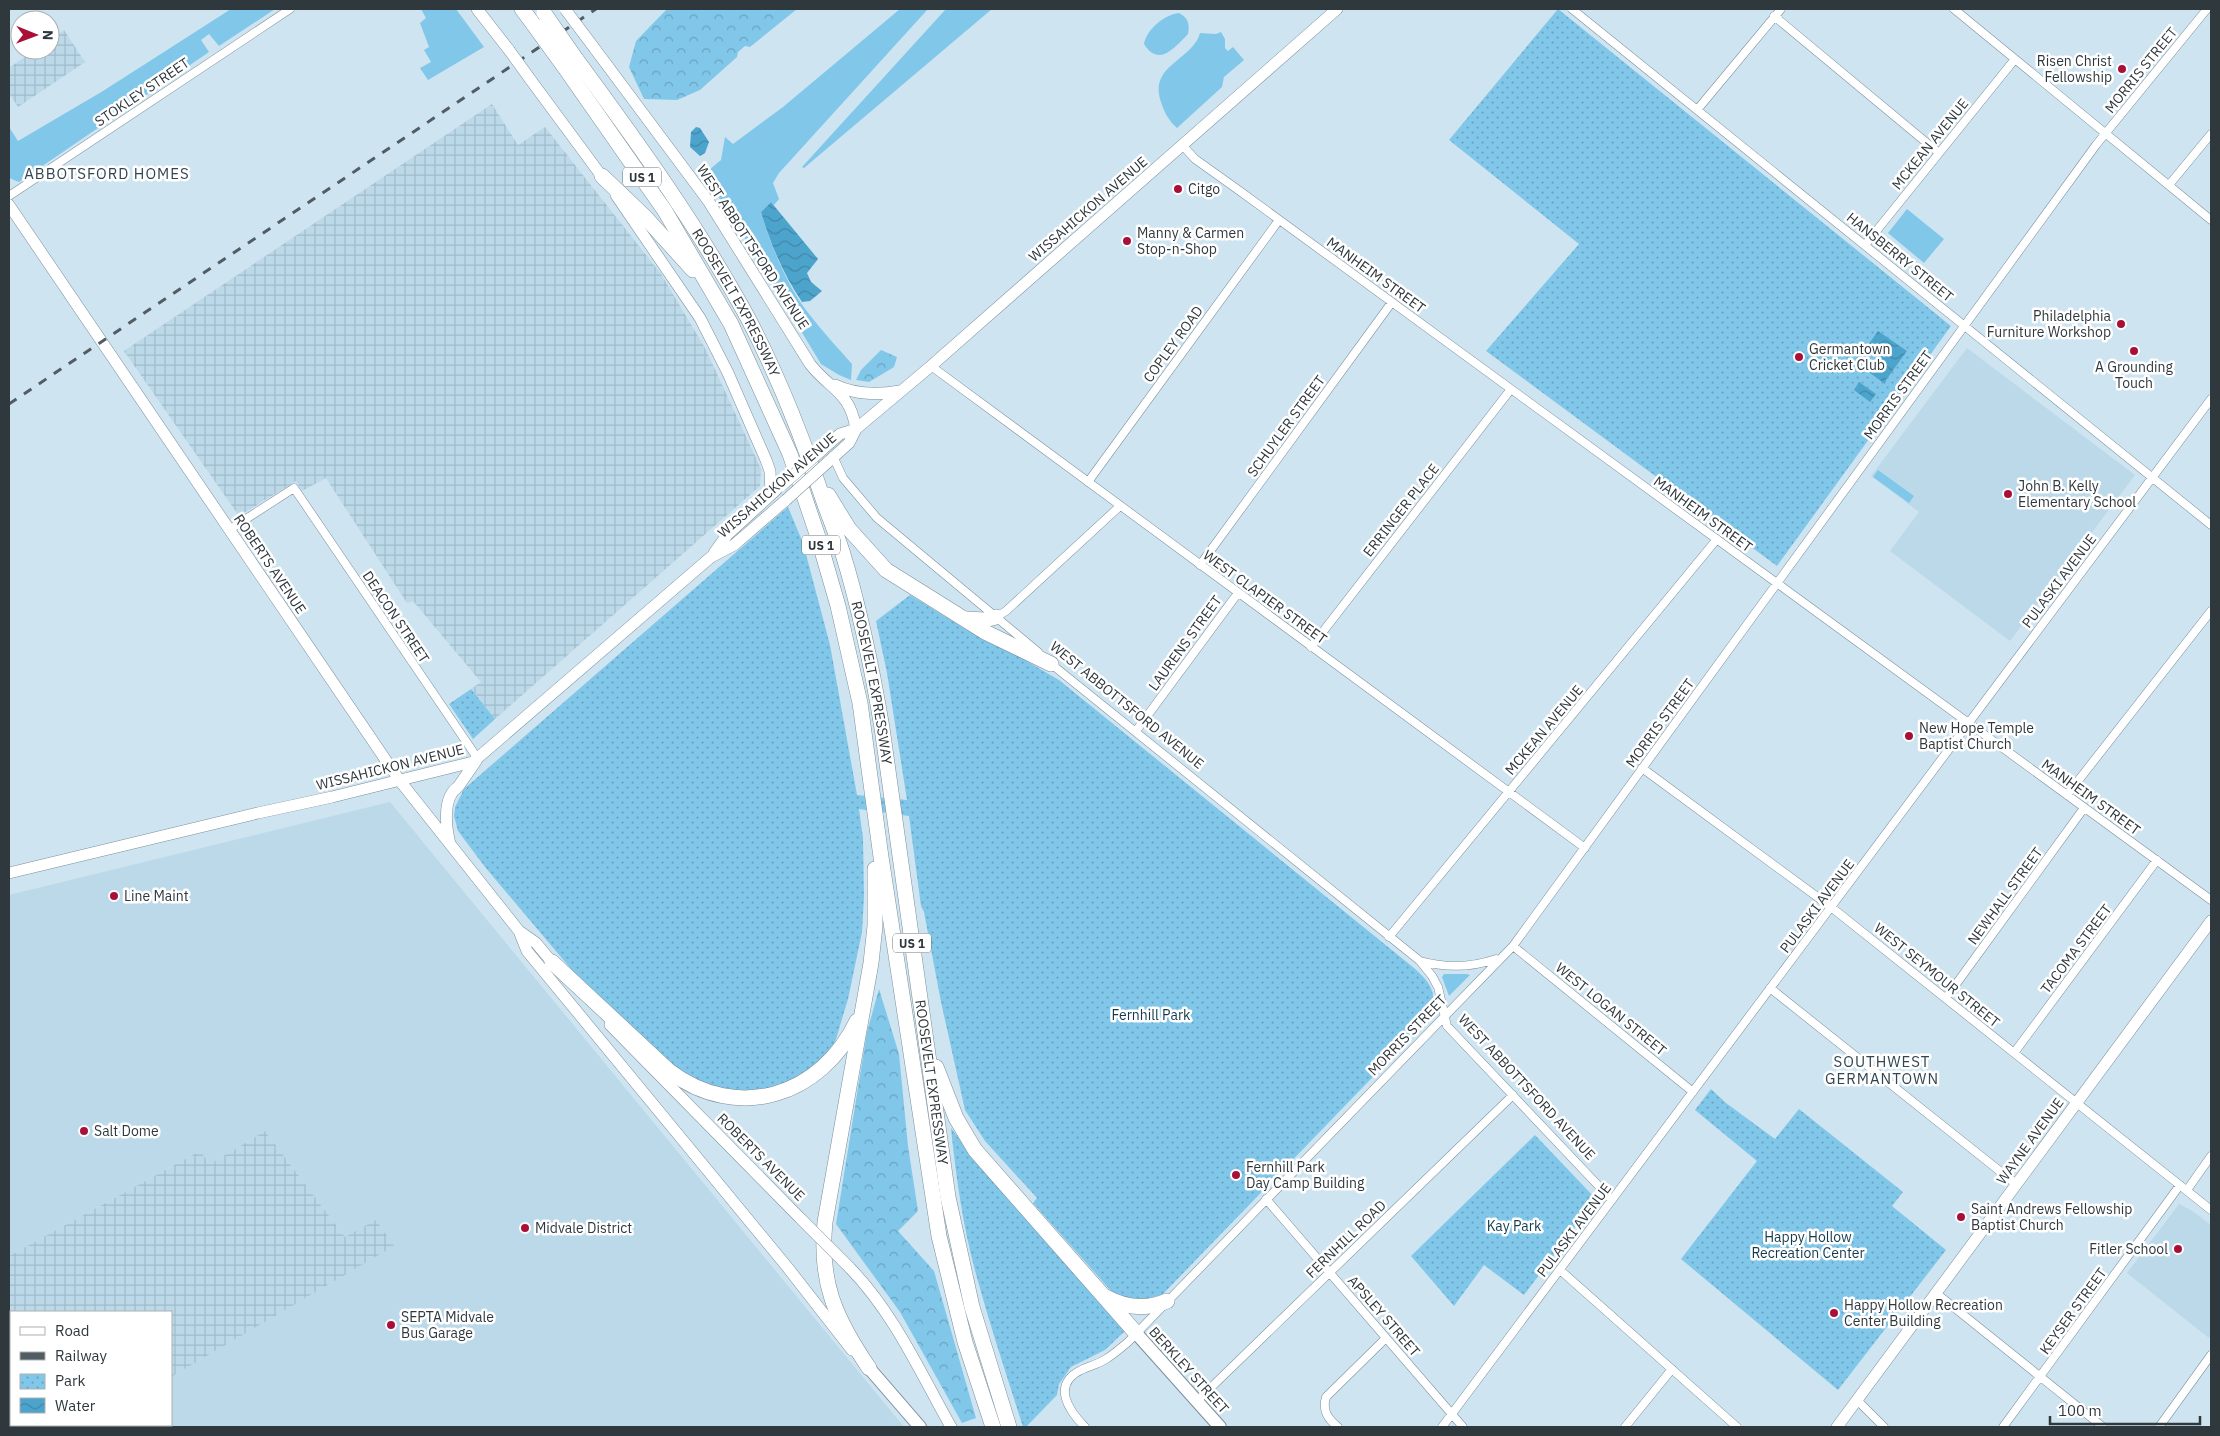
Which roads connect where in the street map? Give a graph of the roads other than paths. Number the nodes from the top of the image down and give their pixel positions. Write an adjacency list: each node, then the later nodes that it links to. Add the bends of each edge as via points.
1 (290, 9): 23 (street, STOKLEY STREET)
2 (477, 9): 21 (street, bridge)
3 (522, 9): 11 (highway, ROOSEVELT EXPRESSWAY / US 1)
4 (565, 9): 32 (street, WEST ABBOTTSFORD AVENUE, bridge, via 701,191 810,364)
5 (1337, 9): 19 (street, WISSAHICKON AVENUE)
6 (1572, 9): 12 (street, HANSBERRY STREET)
7 (1781, 9): 13 (street)
8 (1954, 9): 14 (street)
9 (2207, 9): 17 (street, MORRIS STREET)
10 (1587, 10): 12 (street)
11 (539, 16): 15 (highway, ROOSEVELT EXPRESSWAY / US 1, bridge)
12 (1582, 16): 16 (street, HANSBERRY STREET)
13 (1774, 16): 16 (street); 20 (street)
14 (2015, 59): 17 (street); 20 (street, MCKEAN AVENUE)
15 (570, 62): 28 (highway, ROOSEVELT EXPRESSWAY / US 1); 39 (highway, ROOSEVELT EXPRESSWAY / US 1, via 668,187 727,282 781,386)
16 (1697, 110): 27 (street, HANSBERRY STREET)
17 (2105, 133): 22 (street); 30 (street, MORRIS STREET)
18 (2211, 134): 22 (street)
19 (1183, 146): 25 (street, MANHEIM STREET, via 1195,159); 31 (street, WISSAHICKON AVENUE)
20 (1939, 153): 27 (street, MCKEAN AVENUE)
21 (602, 176): 28 (highway, via 646,218); 41 (street, via 692,304 713,342 766,460)
22 (2168, 185): 26 (street)
23 (9, 196)
24 (9, 205): 44 (street, ROBERTS AVENUE)
25 (1279, 220): 29 (street, MANHEIM STREET); 40 (street, COPLEY ROAD)
26 (2211, 220)
27 (1865, 245): 30 (street, HANSBERRY STREET)
28 (714, 294): 63 (highway, ROOSEVELT EXPRESSWAY / US 1, via 769,405 790,454 818,536 854,674)
29 (1392, 302): 33 (street, MANHEIM STREET); 47 (street, SCHUYLER STREET)
30 (1965, 326): 38 (street, HANSBERRY STREET); 48 (street, MORRIS STREET)
31 (931, 366): 34 (street, WISSAHICKON AVENUE); 40 (street, WEST CLAPIER STREET)
32 (829, 382): 34 (street, via 860,393 886,394); 36 (street, WEST ABBOTTSFORD AVENUE, via 847,402)
33 (1511, 389): 45 (street, MANHEIM STREET); 53 (street, ERRINGER PLACE)
34 (902, 390): 36 (street, WISSAHICKON AVENUE)
35 (2211, 399): 38 (street, PULASKI AVENUE)
36 (856, 429): 37 (street, WISSAHICKON AVENUE, via 849,443); 41 (street, WISSAHICKON AVENUE, bridge, via 840,434)
37 (831, 459): 46 (street, WISSAHICKON AVENUE, bridge, via 734,545); 51 (street, WEST ABBOTTSFORD AVENUE, via 877,518)
38 (2153, 477): 43 (street, HANSBERRY STREET); 55 (street, PULASKI AVENUE)
39 (818, 482): 52 (highway, via 849,529 886,570); 81 (highway, ROOSEVELT EXPRESSWAY / US 1, via 852,585 876,690)
40 (1088, 482): 42 (street, WEST CLAPIER STREET)
41 (771, 494): 46 (street, WISSAHICKON AVENUE, via 727,535)
42 (1120, 506): 47 (street, WEST CLAPIER STREET); 51 (street)
43 (2211, 525)
44 (229, 530): 57 (street, DEACON STREET, via 294,488); 59 (street, ROBERTS AVENUE)
45 (1717, 539): 48 (street, MANHEIM STREET); 60 (street, MCKEAN AVENUE)
46 (711, 557): 57 (street, WISSAHICKON AVENUE)
47 (1200, 565): 49 (street, WEST CLAPIER STREET)
48 (1777, 583): 55 (street, MANHEIM STREET); 58 (street, MORRIS STREET)
49 (1238, 593): 53 (street, WEST CLAPIER STREET); 56 (street, LAURENS STREET)
50 (2211, 612): 61 (street)
51 (996, 617): 52 (highway); 54 (street, WEST ABBOTTSFORD AVENUE)
52 (964, 619): 54 (highway, via 1006,644)
53 (1311, 647): 60 (street, WEST CLAPIER STREET)
54 (1051, 664): 56 (street, WEST ABBOTTSFORD AVENUE)
55 (1969, 723): 61 (street, MANHEIM STREET); 69 (street, PULASKI AVENUE)
56 (1136, 732): 72 (street, WEST ABBOTTSFORD AVENUE)
57 (478, 759): 59 (street, WISSAHICKON AVENUE, via 463,766); 64 (street, via 450,799 446,820)
58 (1642, 768): 65 (street, MORRIS STREET); 69 (street, WEST SEYMOUR STREET)
59 (400, 781): 64 (street, ROBERTS AVENUE); 67 (street, WISSAHICKON AVENUE)
60 (1509, 792): 65 (street, WEST CLAPIER STREET); 72 (street, MCKEAN AVENUE)
61 (2067, 795): 62 (street, MANHEIM STREET)
62 (2084, 808): 66 (street, MANHEIM STREET); 78 (street, NEWHALL STREET)
63 (876, 812): 79 (highway, via 875,926); 108 (highway, ROOSEVELT EXPRESSWAY / US 1, via 934,1209 955,1307)
64 (450, 845): 71 (street, ROBERTS AVENUE)
65 (1584, 848): 73 (street, MORRIS STREET)
66 (2157, 860): 68 (street, MANHEIM STREET); 82 (street, TACOMA STREET)
67 (9, 873)
68 (2211, 900)
69 (1831, 907): 77 (street, PULASKI AVENUE); 78 (street, WEST SEYMOUR STREET)
70 (2211, 921): 85 (street, WAYNE AVENUE)
71 (519, 931): 76 (street, ROBERTS AVENUE, via 536,943); 100 (street, ROBERTS AVENUE, via 527,951 788,1268 844,1342)
72 (1389, 937): 75 (street, WEST ABBOTTSFORD AVENUE)
73 (1513, 946): 74 (street, MORRIS STREET); 83 (street, WEST LOGAN STREET)
74 (1500, 958): 75 (street, WEST ABBOTTSFORD AVENUE, via 1459,967); 80 (street, MORRIS STREET)
75 (1420, 961): 80 (street, WEST ABBOTTSFORD AVENUE, via 1436,982)
76 (552, 962): 79 (highway, via 680,1079 704,1091 729,1097 752,1098 780,1092 822,1070 846,1042); 107 (street, ROBERTS AVENUE, bridge, via 585,1000 870,1290 888,1314)
77 (1770, 988): 83 (street, PULASKI AVENUE); 87 (street)
78 (1946, 998): 82 (street, WEST SEYMOUR STREET)
79 (865, 1001): 100 (highway, via 825,1222 823,1250 830,1297 842,1327)
80 (1443, 1015): 84 (street, WEST ABBOTTSFORD AVENUE, via 1447,1026); 89 (street, MORRIS STREET)
81 (923, 1023): 95 (highway, via 948,1103 964,1134); 109 (highway, ROOSEVELT EXPRESSWAY / US 1, via 955,1235 981,1339)
82 (2014, 1053): 85 (street, WEST SEYMOUR STREET)
83 (1693, 1092): 90 (street, PULASKI AVENUE)
84 (1513, 1095): 90 (street, WEST ABBOTTSFORD AVENUE); 93 (street, FERNHILL ROAD)
85 (2077, 1102): 87 (street, WAYNE AVENUE); 88 (street, WEST SEYMOUR STREET)
86 (2211, 1156): 88 (street, KEYSER STREET)
87 (2016, 1184): 94 (street, WAYNE AVENUE)
88 (2183, 1187): 91 (street, WEST SEYMOUR STREET); 102 (street, KEYSER STREET)
89 (1266, 1199): 93 (street, APSLEY STREET); 96 (street, MORRIS STREET)
90 (1612, 1200): 92 (street, PULASKI AVENUE)
91 (2211, 1210)
92 (1560, 1270): 101 (street); 105 (street, PULASKI AVENUE)
93 (1330, 1273): 98 (street, APSLEY STREET); 104 (street, FERNHILL ROAD)
94 (1936, 1293): 102 (street); 103 (street, WAYNE AVENUE)
95 (1105, 1296): 96 (highway, via 1137,1307 1151,1307); 97 (highway)
96 (1167, 1301): 97 (street, MORRIS STREET)
97 (1136, 1333): 104 (main road, BERKLEY STREET); 110 (street, MORRIS STREET, via 1112,1355 1076,1373 1068,1383 1066,1403)
98 (1386, 1338): 105 (street, APSLEY STREET); 112 (street, via 1326,1397 1327,1416)
99 (2211, 1355): 121 (street)
100 (869, 1368): 106 (main road, ROBERTS AVENUE)
101 (1672, 1369): 115 (street); 116 (street)
102 (2040, 1376): 119 (street, KEYSER STREET); 120 (street)
103 (1857, 1400): 117 (street, WAYNE AVENUE); 118 (street)
104 (1198, 1401): 111 (main road, BERKLEY STREET)
105 (1452, 1414): 113 (street, PULASKI AVENUE); 114 (street, APSLEY STREET)
106 (920, 1427)
107 (951, 1427)
108 (993, 1427)
109 (1009, 1427)
110 (1085, 1427)
111 (1220, 1427)
112 (1338, 1427)
113 (1442, 1427)
114 (1463, 1427)
115 (1625, 1427)
116 (1737, 1427)
117 (1837, 1427)
118 (1884, 1427)
119 (2003, 1427)
120 (2103, 1427)
121 (2159, 1427)

